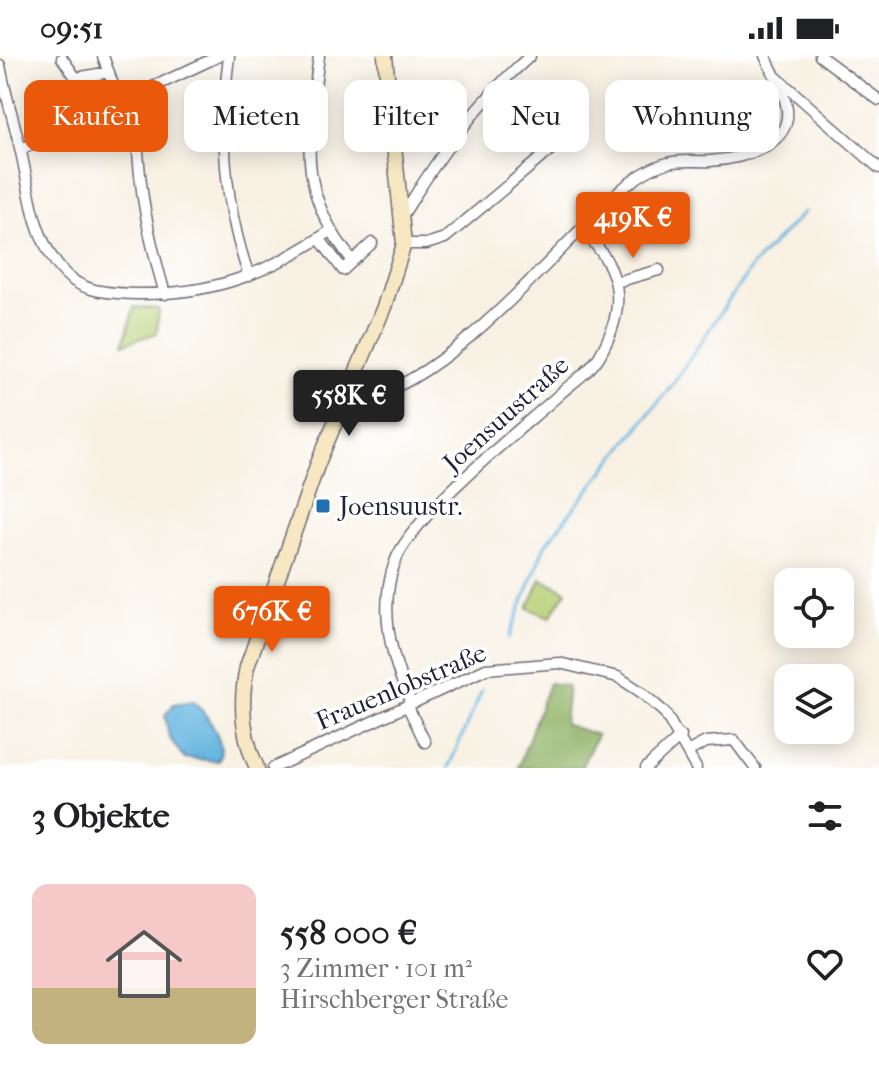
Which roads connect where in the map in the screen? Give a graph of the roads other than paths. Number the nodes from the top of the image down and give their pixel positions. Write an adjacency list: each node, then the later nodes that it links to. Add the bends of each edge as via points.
1 (103, 56): 11 (street)
2 (219, 56): 14 (street)
3 (229, 56): 27 (street, via 223,116 226,181)
4 (319, 56): 23 (street, via 308,138)
5 (385, 56): 21 (main road)
6 (530, 56): 21 (street, via 487,98)
7 (765, 56): 12 (street)
8 (820, 56): 15 (street)
9 (62, 58): 11 (street, via 76,78)
10 (0, 65): 17 (street)
11 (109, 72): 13 (street)
12 (775, 76): 20 (street); 22 (street, via 786,103 785,129 762,149 709,161 665,163 644,172)
13 (112, 80)
14 (168, 80)
15 (879, 100)
16 (24, 148): 17 (street)
17 (21, 149): 29 (street, via 42,240 70,281 96,292)
18 (136, 152): 29 (street, via 141,204)
19 (548, 152): 25 (street, via 445,238)
20 (879, 168)
21 (405, 211): 25 (main road)
22 (582, 230): 28 (street, via 613,267); 30 (street, via 476,330 407,381 366,397)
23 (324, 235): 24 (street, via 343,270); 27 (street)
24 (372, 243)
25 (404, 244): 30 (main road)
26 (659, 270): 28 (street)
27 (249, 276): 29 (street, via 196,292)
28 (616, 282): 31 (street, Joensuustraße, via 615,316 599,358 443,500 395,559 389,627 394,665)
29 (165, 294)
30 (345, 398): 35 (main road, via 247,667 244,722)
31 (409, 704): 32 (street, Frauenlobstraße, via 486,669 559,663 618,677 665,713); 33 (street, Joensuustraße); 36 (street, Frauenlobstraße)
32 (681, 736): 34 (street, Frauenlobstraße); 37 (street)
33 (425, 742)
34 (689, 751): 38 (street, Frauenlobstraße); 39 (street, via 719,739 734,740)
35 (257, 768)
36 (273, 768)
37 (646, 768)
38 (696, 768)
39 (755, 768)

